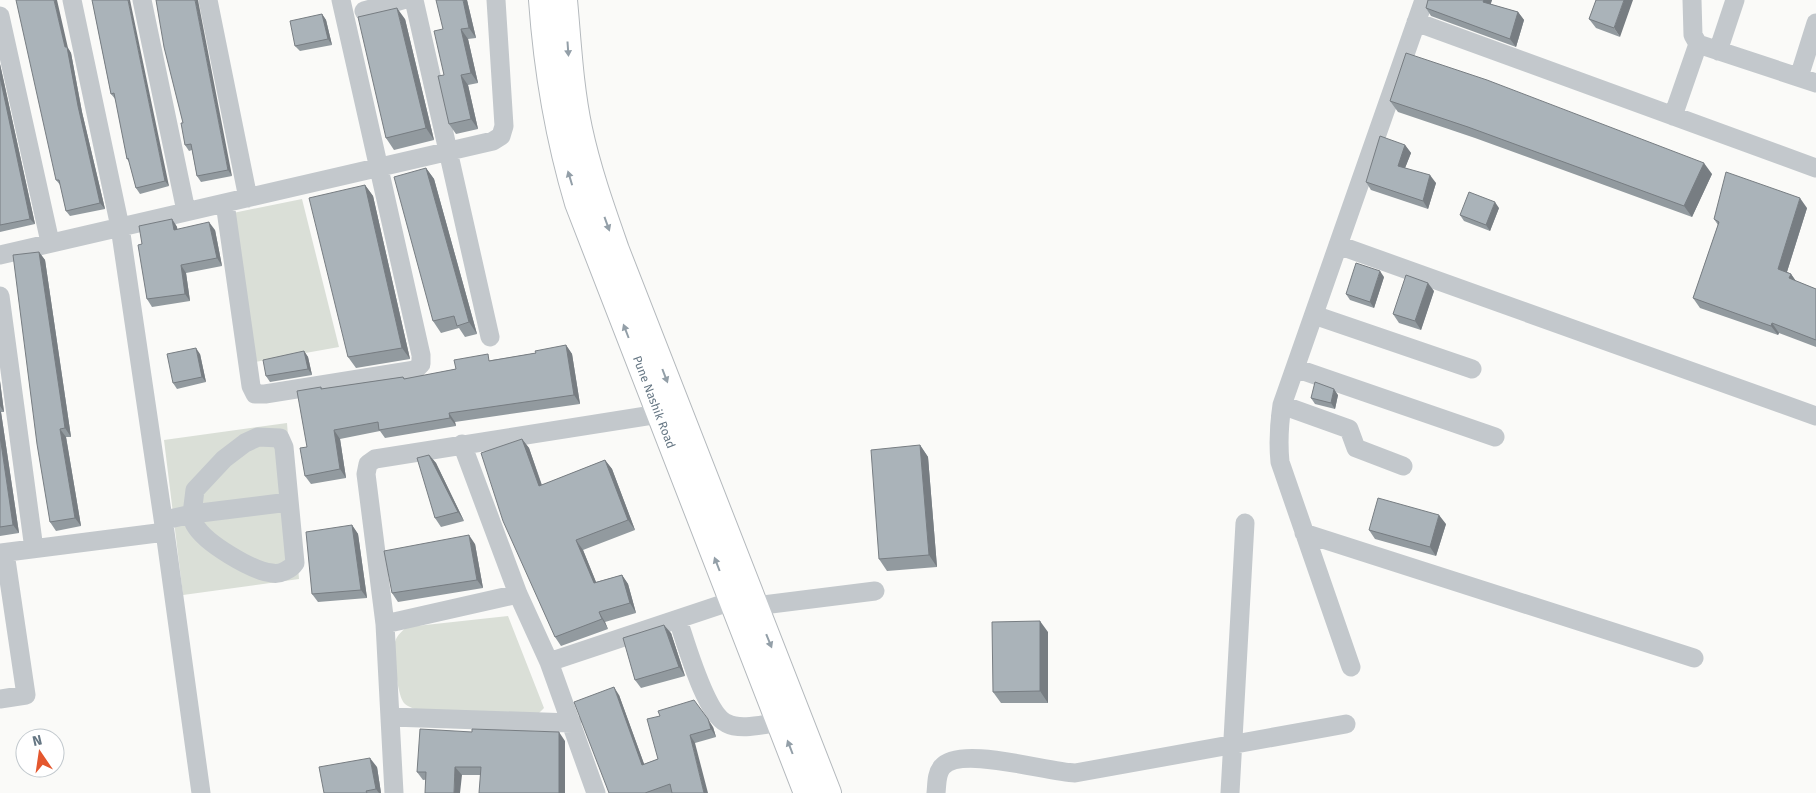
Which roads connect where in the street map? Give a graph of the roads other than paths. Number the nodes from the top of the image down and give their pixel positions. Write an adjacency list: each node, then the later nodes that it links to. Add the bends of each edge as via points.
1 (72, 0): 27 (street)
2 (142, 0): 26 (street)
3 (208, 0): 24 (street)
4 (341, 0): 22 (street)
5 (402, 0): 13 (street)
6 (414, 0): 21 (street)
7 (496, 0): 21 (street, via 504,126 501,136 493,141)
8 (542, 0): 37 (highway, Pune Nashik Road, one-way to 8, via 593,245 564,157 546,61)
9 (564, 0): 51 (highway, Pune Nashik Road, one-way to 51, via 579,128 592,180)
10 (1424, 0): 15 (street)
11 (1692, 0): 17 (street, via 1693,35)
12 (1735, 0): 18 (street)
13 (364, 11)
14 (0, 16): 28 (street)
15 (1416, 22): 20 (street); 29 (street)
16 (1816, 24): 19 (street)
17 (1698, 44): 18 (street); 20 (street)
18 (1718, 51): 19 (street)
19 (1807, 80)
20 (1673, 116): 23 (street)
21 (448, 151): 22 (street); 33 (street)
22 (379, 167): 24 (street); 25 (street, via 421,355 421,364 415,370 256,394 251,386)
23 (1816, 168)
24 (248, 198): 25 (street)
25 (225, 203): 26 (street)
26 (186, 211): 27 (street)
27 (120, 227): 28 (street); 45 (street)
28 (50, 242): 30 (street)
29 (1338, 245): 32 (street); 38 (street)
30 (0, 255)
31 (0, 296): 47 (street)
32 (1314, 315): 34 (street); 35 (street)
33 (490, 337)
34 (1295, 368): 36 (street); 39 (street)
35 (1472, 369)
36 (1282, 405): 41 (street, via 1349,429 1356,448); 46 (street, via 1278,442 1280,462)
37 (659, 414): 40 (street); 51 (highway, Pune Nashik Road, one-way to 37)
38 (1816, 416)
39 (1495, 437)
40 (462, 444): 50 (street); 53 (street, via 375,459 368,464 366,474)
41 (1403, 466)
42 (289, 502): 43 (street); 43 (street, via 295,563 291,569 273,574 229,555 210,542 194,524); 43 (street, via 284,447 280,438 258,437 224,459 195,490)
43 (192, 514): 45 (street)
44 (1245, 523): 62 (street)
45 (165, 526): 47 (street); 63 (street)
46 (1304, 533): 54 (street); 56 (street)
47 (34, 550): 48 (street)
48 (3, 553): 57 (street, via 26,695)
49 (875, 591): 51 (street)
50 (518, 594): 53 (street); 55 (street)
51 (743, 603): 52 (street); 59 (highway, Pune Nashik Road); 67 (highway, Pune Nashik Road, one-way to 67)
52 (678, 620): 55 (street); 59 (street, via 711,706 726,723 741,727)
53 (385, 624): 58 (street)
54 (1694, 658)
55 (549, 662): 60 (street)
56 (1351, 667)
57 (0, 699)
58 (391, 717): 60 (street); 64 (street)
59 (780, 722): 66 (highway, Pune Nashik Road, one-way to 59)
60 (572, 723): 65 (street)
61 (1346, 724): 62 (street)
62 (1232, 745): 68 (street, via 1075,773 966,757 951,759 941,767); 69 (street)
63 (201, 793)
64 (394, 793)
65 (596, 793)
66 (807, 793)
67 (828, 793)
68 (936, 793)
69 (1230, 793)

